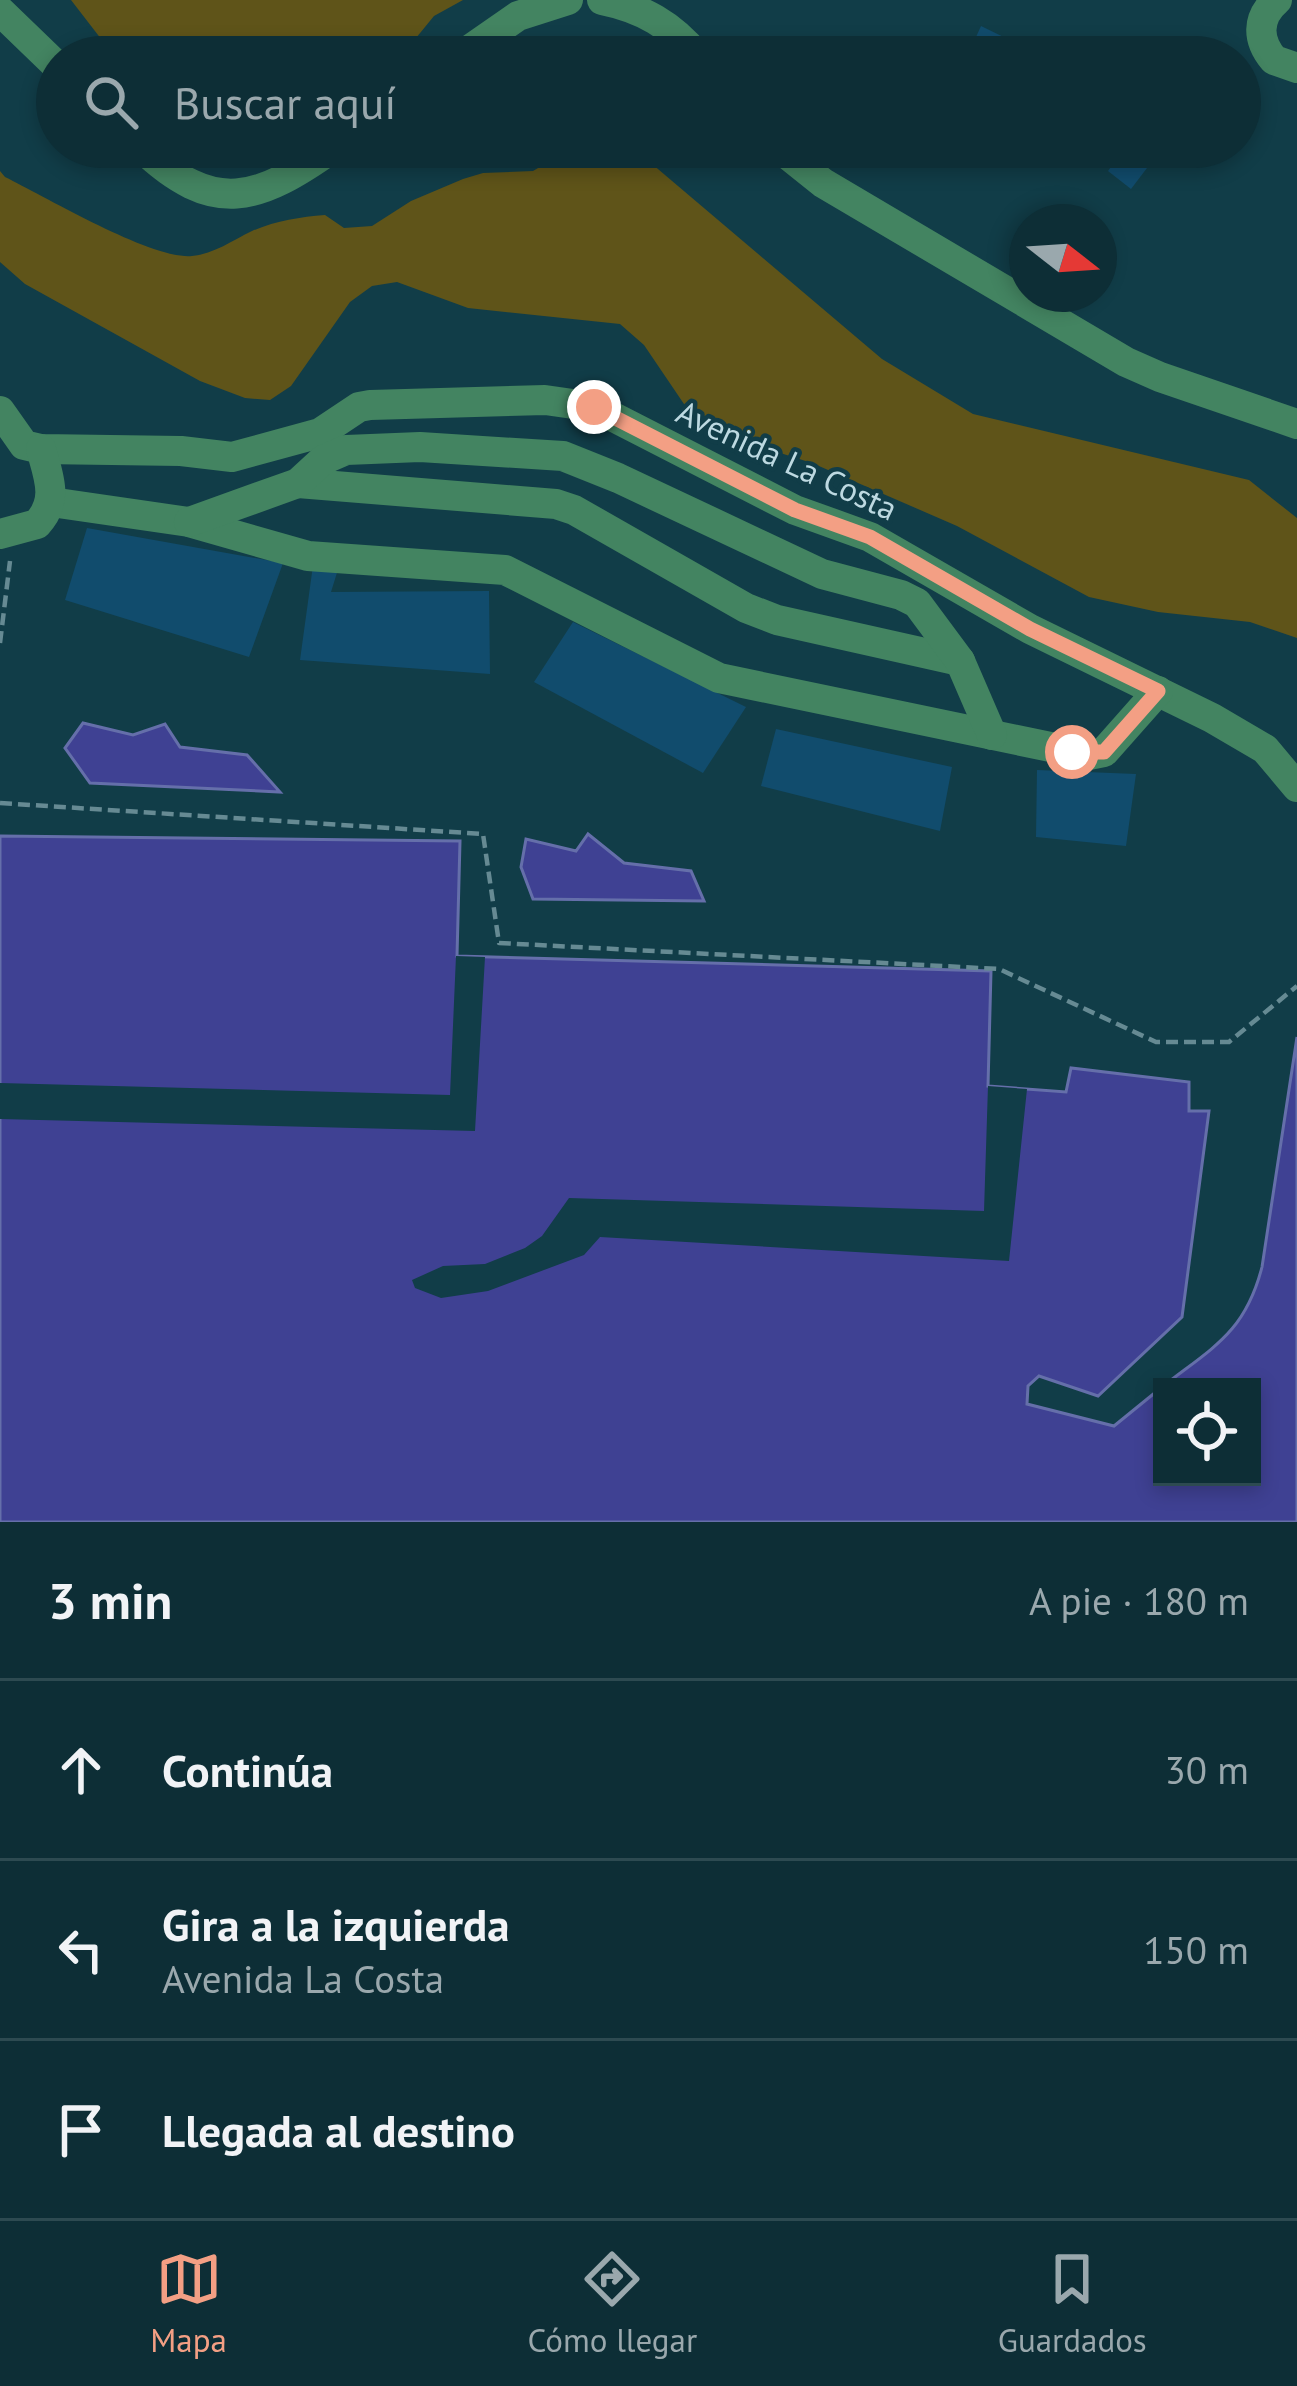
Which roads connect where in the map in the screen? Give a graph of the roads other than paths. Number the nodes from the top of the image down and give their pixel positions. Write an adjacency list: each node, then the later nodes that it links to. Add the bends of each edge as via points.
1 (568, 0): 5 (street, via 518,16)
2 (602, 0): 6 (street, via 649,14)
3 (1277, 0): 7 (street, via 1261,20)
4 (0, 11): 9 (street)
5 (489, 36)
6 (678, 36)
7 (1261, 36)
8 (1261, 37): 10 (street, via 1274,60)
9 (36, 46)
10 (1297, 68)
11 (164, 168): 12 (street, via 191,185 240,194)
12 (304, 168)
13 (804, 168): 15 (street, via 1126,362)
14 (0, 411): 16 (street, via 24,445)
15 (1297, 424)
16 (41, 449): 18 (street); 22 (street, Avenida La Costa, via 232,457 320,433 359,406 545,400 594,407 795,510 870,537)
17 (298, 483): 19 (street); 21 (street, via 556,504 746,608); 21 (street, via 346,450 563,456 822,574 917,603)
18 (51, 502): 19 (street); 20 (street, via 37,524)
19 (189, 521): 23 (street, via 308,556 506,570 719,678)
20 (7, 533)
21 (960, 661): 23 (street)
22 (1158, 691): 23 (street, via 1104,752); 24 (street, Avenida La Costa, via 1265,749)
23 (992, 735)
24 (1297, 787)

